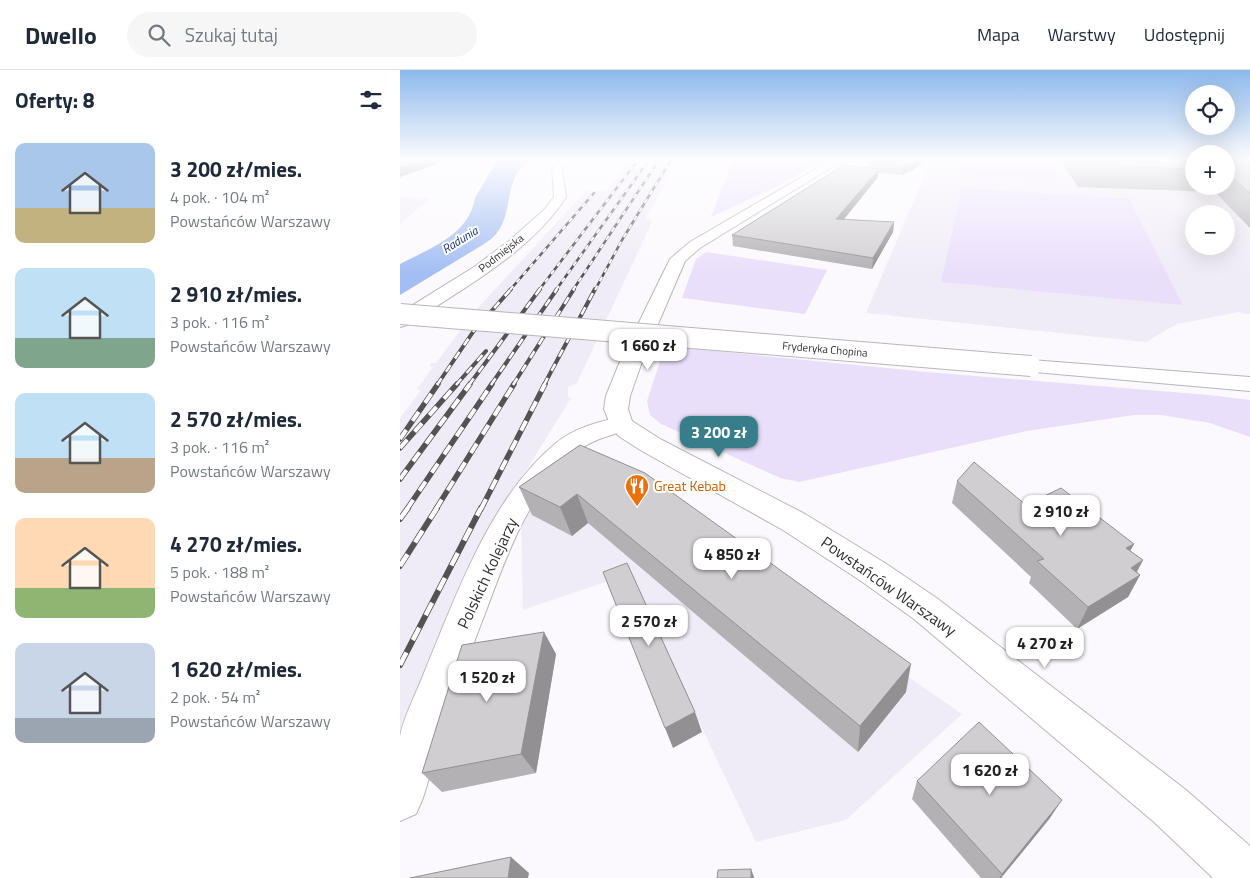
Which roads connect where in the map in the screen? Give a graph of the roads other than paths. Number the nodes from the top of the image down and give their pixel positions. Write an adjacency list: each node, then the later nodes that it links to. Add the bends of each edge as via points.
1 (560, 198): 4 (street, Podmiejska, via 550,212 515,243 480,270)
2 (774, 198): 6 (street, via 695,245 678,259 618,396 616,409)
3 (400, 314): 5 (street, Fryderyka Chopina, bridge)
4 (400, 321)
5 (1250, 384)
6 (621, 424): 7 (street, Polskich Kolejarzy, via 582,436 562,450 534,482 507,525 440,680); 8 (street, Powstańców Warszawy, via 629,432 837,548 926,609 1170,806)
7 (400, 798)
8 (1249, 878)

